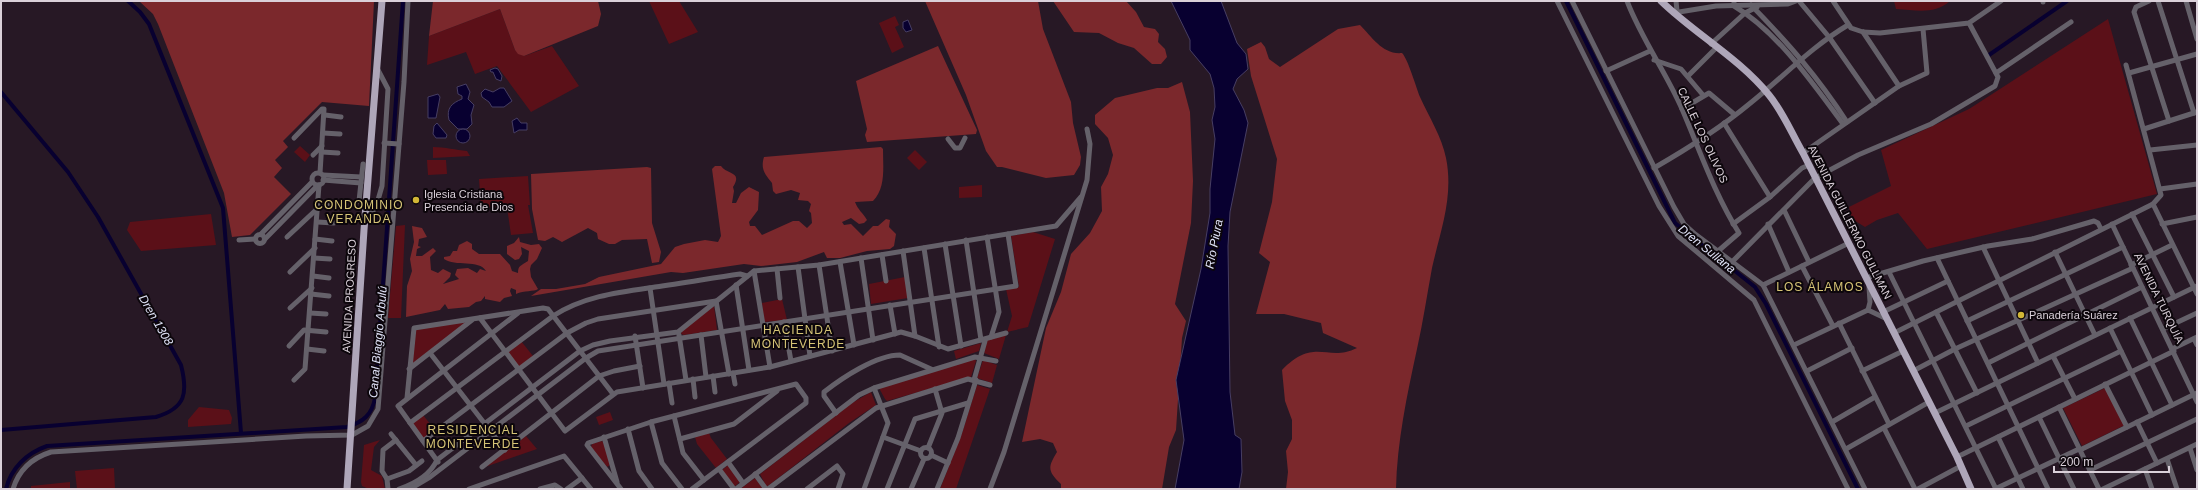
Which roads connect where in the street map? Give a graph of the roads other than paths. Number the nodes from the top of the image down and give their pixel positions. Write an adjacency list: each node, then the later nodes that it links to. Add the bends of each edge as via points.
1 (408, 1): 61 (street)
2 (1556, 1): 389 (street, via 1672,230 1751,296)
3 (1572, 1): 37 (street)
4 (1628, 1): 29 (street, CALLE LOS OLIVOS)
5 (1661, 1): 19 (main road, AVENIDA GUILLERMO GULLMAN)
6 (1676, 1): 19 (street)
7 (1699, 1): 18 (street)
8 (1797, 1): 16 (street, via 1788,4); 26 (street)
9 (1833, 1): 23 (street)
10 (2002, 1): 22 (street)
11 (2149, 1): 35 (street, via 2136,6 2134,12)
12 (2158, 1): 31 (street)
13 (2186, 1): 27 (street)
14 (382, 3): 36 (main road, AVENIDA PROGRESO)
15 (1734, 3): 17 (street); 18 (street); 20 (street)
16 (1766, 3): 17 (street)
17 (1753, 7): 20 (street); 33 (street)
18 (1699, 8): 19 (street)
19 (1675, 12): 28 (main road, AVENIDA GUILLERMO GULLMAN)
20 (1745, 13): 28 (street); 33 (street)
21 (2071, 22): 38 (street)
22 (1969, 23): 24 (street); 38 (street)
23 (1848, 26): 25 (street); 26 (street)
24 (1923, 29): 25 (street); 41 (street, via 1927,73)
25 (1863, 32): 41 (street)
26 (1829, 37): 33 (street); 44 (street)
27 (2197, 39)
28 (1714, 46): 40 (street); 42 (main road, AVENIDA GUILLERMO GULLMAN)
29 (1650, 51): 32 (street, CALLE LOS OLIVOS); 37 (street)
30 (2197, 54): 31 (street)
31 (2177, 59): 35 (street); 46 (street)
32 (1654, 60): 40 (street, via 1678,68); 45 (street, CALLE LOS OLIVOS)
33 (1800, 60): 42 (street); 52 (street)
34 (2126, 65): 39 (street)
35 (2152, 67): 39 (street); 50 (street)
36 (377, 68): 60 (street, via 388,89); 71 (main road, AVENIDA PROGRESO)
37 (1606, 71): 72 (street)
38 (1996, 73): 75 (street, via 1998,82 1989,91 1931,124 1858,155)
39 (2129, 73): 54 (street)
40 (1688, 76): 43 (street)
41 (1899, 86): 44 (street)
42 (1765, 90): 48 (street); 68 (main road, AVENIDA GUILLERMO GULLMAN)
43 (1703, 95): 45 (street); 48 (street, via 1710,94)
44 (1875, 103): 52 (street)
45 (1682, 109): 62 (street, CALLE LOS OLIVOS)
46 (2195, 112): 50 (street)
47 (325, 115): 49 (street); 55 (street); 57 (street, via 322,109)
48 (1735, 115): 51 (street)
49 (341, 117)
50 (2169, 121): 54 (street)
51 (1724, 123): 62 (street); 83 (street)
52 (1845, 123): 68 (street)
53 (1087, 129): 82 (street, via 1090,161)
54 (2144, 129): 65 (street)
55 (323, 133): 56 (street); 64 (street)
56 (340, 134)
57 (294, 138)
58 (965, 138): 59 (street, via 960,148 955,148)
59 (948, 139)
60 (384, 143): 61 (street); 89 (street, via 382,186 376,207 372,212)
61 (399, 144): 320 (street, via 378,409 368,426)
62 (1695, 144): 72 (street); 94 (street, CALLE LOS OLIVOS)
63 (2197, 144): 65 (street)
64 (322, 146): 66 (street); 69 (street)
65 (2150, 150): 80 (street)
66 (322, 152): 67 (street); 73 (street)
67 (338, 153)
68 (1803, 153): 70 (main road, AVENIDA GUILLERMO GULLMAN)
69 (313, 155)
70 (1809, 165): 75 (main road, AVENIDA GUILLERMO GULLMAN); 83 (street, via 1802,168)
71 (364, 167): 74 (street); 81 (main road, AVENIDA PROGRESO)
72 (1654, 168): 118 (street, via 1684,224)
73 (322, 176): 74 (street); 76 (street, via 317,174); 77 (street); 79 (street)
74 (361, 177): 77 (street)
75 (1815, 178): 88 (street); 110 (main road, AVENIDA GUILLERMO GULLMAN)
76 (312, 182): 79 (street); 100 (street)
77 (361, 183): 81 (street)
78 (2197, 184): 80 (street)
79 (318, 185): 87 (street); 105 (street)
80 (2160, 189): 85 (street, via 2161,195)
81 (364, 192): 84 (street); 89 (main road, AVENIDA PROGRESO)
82 (1081, 197): 101 (street, via 1058,225); 388 (street, via 1023,392)
83 (1770, 197): 94 (street)
84 (359, 201)
85 (2153, 204): 90 (street); 97 (street)
86 (338, 205): 87 (street)
87 (318, 206): 92 (street); 102 (street)
88 (1784, 210): 95 (street); 128 (street)
89 (365, 213): 320 (main road, AVENIDA PROGRESO)
90 (2132, 214): 96 (street); 120 (street)
91 (2197, 217): 97 (street)
92 (317, 222): 93 (street); 106 (street)
93 (334, 223)
94 (1733, 224): 118 (street, CALLE LOS OLIVOS, via 1739,234)
95 (1768, 224): 127 (street); 136 (street)
96 (2112, 224): 99 (street); 114 (street, AVENIDA TURQUÍA)
97 (2162, 224): 112 (street)
98 (260, 227): 100 (street)
99 (2101, 229): 113 (street, via 2098,222 2094,221 2032,239); 119 (street)
100 (260, 234): 104 (street); 105 (street)
101 (1008, 234): 103 (street); 152 (street, via 1016,286)
102 (287, 237)
103 (987, 237): 108 (street); 152 (street)
104 (255, 239): 105 (street, via 260,245); 107 (street)
105 (265, 239)
106 (315, 239): 109 (street); 115 (street)
107 (239, 240)
108 (966, 240): 111 (street); 153 (street)
109 (332, 241)
110 (1849, 243): 128 (street); 142 (main road, AVENIDA GUILLERMO GULLMAN)
111 (945, 244): 116 (street); 156 (street)
112 (2172, 245): 120 (street); 149 (street)
113 (1983, 247): 124 (street); 145 (street)
114 (2123, 247): 131 (street, AVENIDA TURQUÍA); 138 (street)
115 (315, 248): 122 (street); 135 (street)
116 (924, 248): 117 (street); 161 (street)
117 (903, 251): 121 (street); 164 (street)
118 (1717, 252): 127 (street)
119 (2055, 252): 138 (street); 145 (street)
120 (2152, 254): 131 (street); 159 (street)
121 (882, 255): 123 (street); 143 (street)
122 (314, 258): 125 (street); 139 (street)
123 (861, 258): 126 (street); 170 (street)
124 (1937, 258): 137 (street); 144 (street)
125 (330, 259)
126 (840, 262): 129 (street); 173 (street)
127 (1732, 262): 147 (street)
128 (1809, 262): 130 (street)
129 (819, 265): 132 (street); 181 (street)
130 (1802, 266): 136 (street); 194 (street)
131 (2132, 266): 148 (street, AVENIDA TURQUÍA); 157 (street)
132 (798, 267): 133 (street); 186 (street)
133 (777, 269): 134 (street); 160 (street)
134 (754, 271): 140 (street); 193 (street)
135 (290, 272)
136 (1789, 272): 147 (street)
137 (1889, 272): 142 (street); 165 (street)
138 (2065, 274): 157 (street); 166 (street)
139 (312, 276): 141 (street); 150 (street)
140 (747, 276): 146 (street); 151 (street, via 740,274)
141 (329, 278)
142 (1867, 280): 172 (street, via 1870,295); 175 (main road, AVENIDA GUILLERMO GULLMAN)
143 (886, 281)
144 (1948, 281): 163 (street); 165 (street)
145 (1998, 281): 163 (street); 166 (street)
146 (736, 285): 162 (street); 195 (street)
147 (1763, 285): 222 (street)
148 (2142, 287): 168 (street, AVENIDA TURQUÍA); 180 (street)
149 (2195, 287): 155 (street); 159 (street)
150 (312, 288): 154 (street); 169 (street)
151 (650, 288): 171 (street); 182 (street, via 588,299)
152 (994, 288): 153 (street); 212 (street, via 999,315)
153 (974, 292): 156 (street); 216 (street)
154 (311, 294): 158 (street); 177 (street)
155 (2197, 294)
156 (952, 295): 161 (street); 225 (street)
157 (2075, 295): 180 (street); 191 (street)
158 (328, 296)
159 (2174, 297): 168 (street)
160 (780, 298)
161 (932, 298): 164 (street); 226 (street)
162 (716, 301): 171 (street); 199 (street); 201 (street)
163 (1958, 301): 176 (street); 188 (street)
164 (911, 302): 167 (street); 211 (street)
165 (1905, 302): 175 (street); 190 (street)
166 (2008, 302): 188 (street); 191 (street)
167 (890, 305): 170 (street); 207 (street)
168 (2152, 307): 184 (street); 198 (street, AVENIDA TURQUÍA)
169 (290, 308)
170 (868, 308): 173 (street); 215 (street)
171 (653, 310): 202 (street, via 592,321); 203 (street)
172 (1868, 310): 187 (street); 192 (street)
173 (848, 311): 181 (street); 221 (street)
174 (519, 312): 182 (street, via 546,308); 183 (street); 206 (street)
175 (1883, 312): 187 (main road, AVENIDA GUILLERMO GULLMAN)
176 (1936, 312): 190 (street); 229 (street)
177 (310, 313): 179 (street); 197 (street)
178 (2197, 313): 198 (street)
179 (326, 314)
180 (2084, 314): 209 (street); 219 (street)
181 (826, 315): 186 (street); 234 (street)
182 (553, 316): 202 (street); 232 (street)
183 (480, 318): 185 (street); 206 (street)
184 (2130, 318): 196 (street); 245 (street)
185 (473, 319): 237 (street); 250 (street, via 414,328)
186 (804, 319): 189 (street); 238 (street)
187 (1887, 319): 205 (main road, AVENIDA GUILLERMO GULLMAN)
188 (1967, 321): 217 (street)
189 (784, 322): 193 (street); 243 (street)
190 (1916, 322): 205 (street); 242 (street)
191 (2018, 322): 217 (street); 219 (street)
192 (1839, 323): 194 (street); 227 (street)
193 (763, 325): 195 (street); 249 (street)
194 (1833, 326): 222 (street)
195 (743, 328): 199 (street); 254 (street)
196 (2110, 328): 209 (street); 236 (street)
197 (308, 330): 200 (street); 224 (street); 228 (street)
198 (2163, 330): 230 (street, AVENIDA TURQUÍA)
199 (721, 331): 208 (street); 259 (street)
200 (326, 332)
201 (678, 332): 203 (street); 213 (street)
202 (567, 333): 233 (street); 251 (street)
203 (657, 333): 210 (street); 218 (street)
204 (1006, 333): 212 (street)
205 (1894, 333): 235 (main road, AVENIDA GUILLERMO GULLMAN)
206 (491, 334): 232 (street); 253 (street)
207 (895, 334): 211 (street, via 904,332); 215 (street)
208 (701, 335): 213 (street); 262 (street)
209 (2095, 335): 240 (street)
210 (635, 336): 220 (street); 233 (street, via 597,343)
211 (915, 336): 226 (street)
212 (991, 337): 216 (street)
213 (679, 338): 218 (street); 266 (street)
214 (2195, 338): 223 (street); 230 (street)
215 (873, 340): 221 (street)
216 (983, 341): 225 (street); 239 (street)
217 (1977, 341): 229 (street); 246 (street)
218 (658, 342): 220 (street); 269 (street)
219 (2028, 343): 246 (street); 247 (street)
220 (636, 345): 241 (street, via 602,350); 248 (street)
221 (854, 345): 234 (street)
222 (1794, 345): 256 (street)
223 (2197, 345)
224 (289, 346)
225 (961, 346): 226 (street, via 948,349)
226 (939, 347)
227 (1852, 348): 256 (street); 257 (street)
228 (307, 349): 231 (street); 265 (street, via 306,369)
229 (1955, 349): 242 (street); 281 (street)
230 (2173, 350): 245 (street); 284 (street, AVENIDA TURQUÍA)
231 (324, 351)
232 (505, 351): 251 (street); 273 (street)
233 (580, 351): 241 (street); 274 (street)
234 (832, 351): 238 (street)
235 (1903, 351): 255 (main road, AVENIDA GUILLERMO GULLMAN); 257 (street)
236 (2121, 351): 258 (street); 264 (street)
237 (430, 353): 250 (street); 253 (street)
238 (810, 356): 243 (street)
239 (981, 356): 244 (street); 252 (street); 267 (street)
240 (2053, 356): 247 (street); 264 (street)
241 (586, 358): 260 (street); 282 (street)
242 (1934, 359): 255 (street); 294 (street)
243 (791, 361): 249 (street)
244 (996, 361)
245 (2153, 362): 258 (street); 297 (street)
246 (1988, 363): 268 (street)
247 (2038, 363): 268 (street)
248 (640, 366): 260 (street); 275 (street)
249 (770, 367): 254 (street)
250 (409, 369): 287 (street)
251 (519, 369): 274 (street); 295 (street)
252 (931, 369): 277 (street); 301 (street, via 900,355 871,363 845,376 824,392 824,396)
253 (443, 370): 273 (street); 287 (street)
254 (749, 370): 259 (street)
255 (1913, 370): 290 (main road, AVENIDA GUILLERMO GULLMAN)
256 (1807, 371): 309 (street)
257 (1862, 371): 286 (street)
258 (2131, 372): 271 (street); 304 (street)
259 (731, 373): 261 (street); 270 (street)
260 (599, 376): 283 (street); 303 (street)
261 (713, 376): 262 (street); 279 (street)
262 (706, 377): 263 (street)
263 (693, 379): 266 (street); 285 (street)
264 (2065, 379): 289 (street); 296 (street)
265 (294, 380)
266 (686, 380): 269 (street)
267 (975, 380): 272 (street); 278 (street, via 968,379); 293 (street)
268 (1997, 383): 281 (street); 296 (street)
269 (667, 384): 275 (street); 292 (street)
270 (735, 384)
271 (2105, 384): 289 (street); 316 (street)
272 (990, 385)
273 (456, 387): 295 (street); 311 (street)
274 (532, 388): 282 (street); 312 (street)
275 (644, 388): 283 (street)
276 (780, 388): 280 (street); 288 (street); 345 (street, via 796,384 807,401)
277 (874, 388): 298 (street); 301 (street, via 859,395)
278 (935, 389): 298 (street); 300 (street)
279 (715, 392)
280 (764, 393): 288 (street, via 767,395); 305 (street)
281 (1977, 393): 294 (street)
282 (537, 394): 303 (street); 319 (street)
283 (613, 394): 303 (street, via 565,431)
284 (2195, 394): 291 (street, AVENIDA TURQUÍA); 297 (street)
285 (695, 397)
286 (1875, 397): 309 (street); 313 (street)
287 (407, 398): 311 (street, via 398,407)
288 (766, 399): 325 (street, via 734,424)
289 (2075, 399): 299 (street)
290 (1929, 402): 302 (main road, AVENIDA GUILLERMO GULLMAN); 313 (street)
291 (2197, 402)
292 (672, 403)
293 (968, 403): 300 (street); 346 (street)
294 (1955, 403): 302 (street); 314 (street)
295 (470, 405): 312 (street); 327 (street)
296 (2008, 405): 314 (street); 315 (street)
297 (2172, 405): 304 (street)
298 (882, 406): 323 (street, via 888,423); 381 (street, via 870,411)
299 (2059, 407): 306 (street); 335 (street)
300 (942, 410): 329 (street, via 915,419); 331 (street)
301 (836, 412): 359 (street)
302 (1935, 413): 339 (main road, AVENIDA GUILLERMO GULLMAN)
303 (552, 414): 336 (street)
304 (2152, 415): 310 (street)
305 (674, 416): 308 (street); 325 (street)
306 (2039, 417): 315 (street); 341 (street)
307 (2197, 419): 328 (street)
308 (651, 422): 318 (street); 378 (street, via 662,463)
309 (1832, 422): 334 (street)
310 (2138, 422): 316 (street); 328 (street)
311 (410, 423): 327 (street)
312 (484, 424): 319 (street); 343 (street)
313 (1889, 424): 317 (street)
314 (1966, 426): 332 (street)
315 (2019, 427): 324 (street); 353 (street)
316 (2127, 427): 335 (street)
317 (1884, 428): 334 (street); 391 (street)
318 (628, 429): 322 (street); 377 (street, via 638,471)
319 (490, 430): 336 (street); 351 (street)
320 (352, 433): 368 (street, via 51,452 28,464); 369 (main road, AVENIDA PROGRESO)
321 (391, 434): 326 (street)
322 (604, 437): 349 (street); 356 (street, via 587,444)
323 (883, 437): 329 (street); 384 (street)
324 (1998, 437): 332 (street); 362 (street)
325 (680, 439): 364 (street, via 683,453)
326 (396, 440): 348 (street); 363 (street, via 383,450 382,471)
327 (423, 441): 343 (street)
328 (2147, 443): 347 (street); 357 (street)
329 (904, 444): 337 (street); 385 (street)
330 (2197, 444): 333 (street)
331 (928, 448): 337 (street); 338 (street)
332 (1975, 448): 339 (street); 394 (street)
333 (2190, 448): 342 (street); 358 (street)
334 (1846, 449): 390 (street)
335 (2080, 449): 341 (street); 357 (street)
336 (504, 450): 352 (street)
337 (921, 451): 340 (street, via 920,455)
338 (931, 455): 340 (street); 346 (street)
339 (1957, 457): 350 (main road, AVENIDA GUILLERMO GULLMAN)
340 (924, 458): 386 (street)
341 (2059, 458): 353 (street); 397 (street)
342 (2167, 458): 347 (street); 401 (street)
343 (437, 460): 351 (street); 360 (street)
344 (422, 461): 348 (street)
345 (728, 462): 354 (street); 365 (street)
346 (948, 463): 387 (street)
347 (2157, 463): 355 (street)
348 (416, 465): 363 (street, via 409,471)
349 (612, 466): 356 (street, via 610,470); 366 (street)
350 (1961, 466): 392 (street); 393 (main road, AVENIDA GUILLERMO GULLMAN)
351 (442, 467): 360 (street)
352 (482, 467)
353 (2038, 468): 362 (street); 396 (street)
354 (719, 469): 364 (street); 380 (street)
355 (2145, 469): 399 (street); 400 (street)
356 (606, 470): 366 (street)
357 (2090, 470): 398 (street)
358 (2197, 470)
359 (755, 474): 365 (street); 381 (street)
360 (429, 475): 371 (street); 372 (street)
361 (582, 478): 367 (street); 373 (street, via 566,456 563,456); 376 (street)
362 (2017, 478): 394 (street); 395 (street)
363 (387, 479): 370 (street)
364 (704, 480): 379 (street)
365 (743, 483): 380 (street)
366 (620, 487)
367 (588, 488)
368 (13, 489)
369 (348, 489)
370 (388, 489)
371 (399, 489)
372 (410, 489)
373 (469, 489)
374 (540, 489): 375 (street, via 555,485)
375 (561, 489)
376 (567, 489)
377 (652, 489)
378 (682, 489)
379 (692, 489)
380 (735, 489)
381 (767, 489)
382 (807, 489): 383 (street, via 837,466 844,474)
383 (838, 489)
384 (864, 489)
385 (887, 489)
386 (911, 489)
387 (938, 489)
388 (990, 489)
389 (1848, 489)
390 (1865, 489)
391 (1915, 489)
392 (1918, 489)
393 (1971, 489)
394 (1996, 489)
395 (2023, 489)
396 (2048, 489)
397 (2074, 489)
398 (2099, 489)
399 (2103, 489)
400 (2152, 489)
401 (2177, 489)

